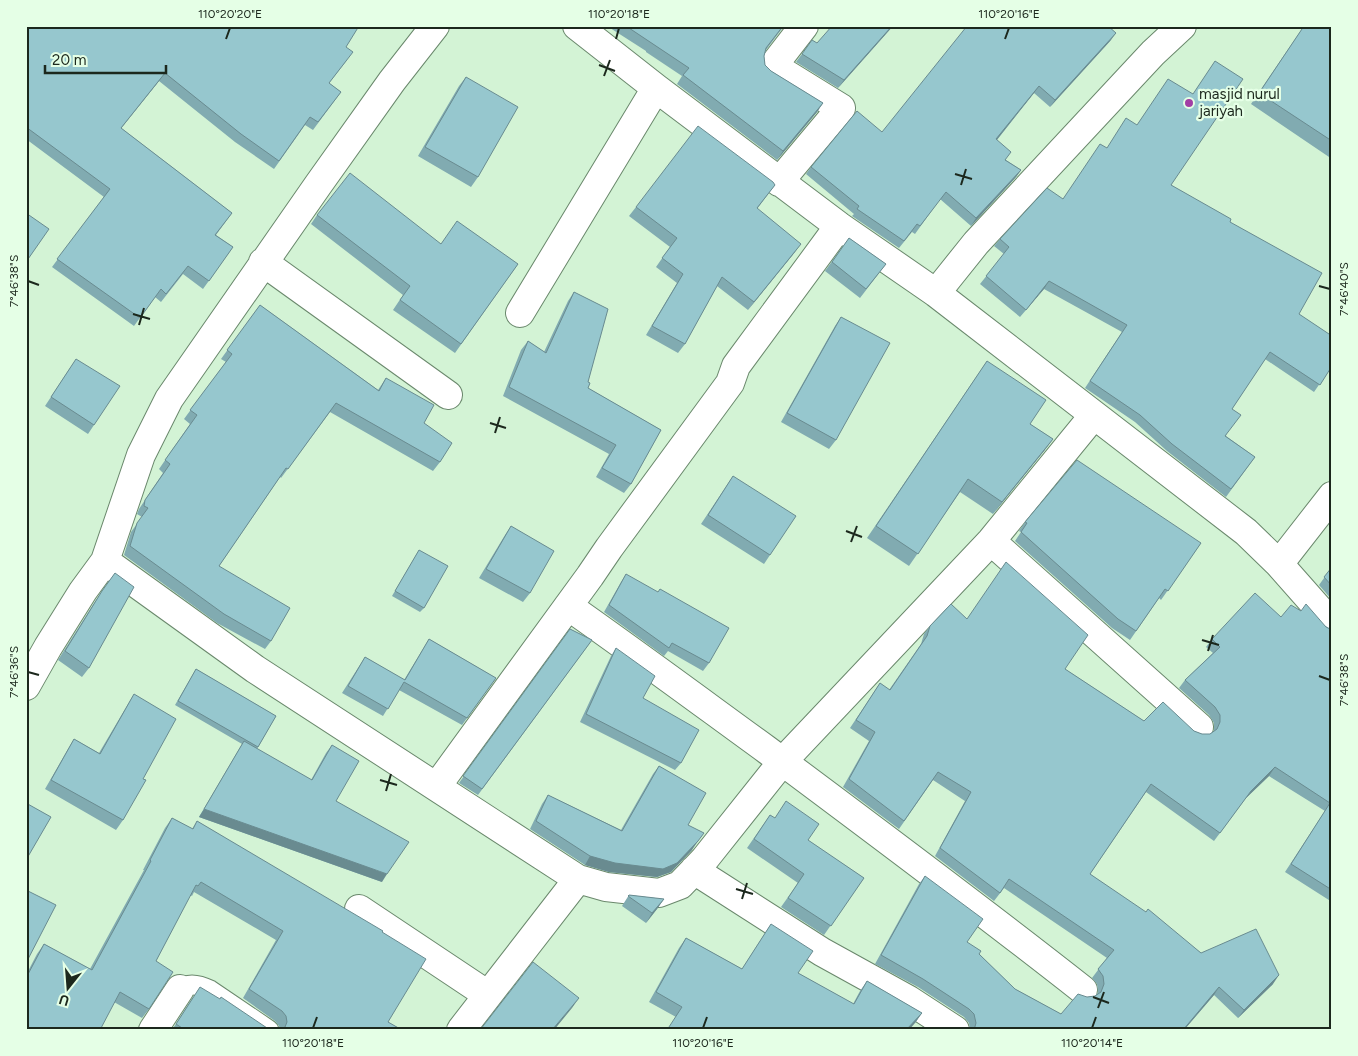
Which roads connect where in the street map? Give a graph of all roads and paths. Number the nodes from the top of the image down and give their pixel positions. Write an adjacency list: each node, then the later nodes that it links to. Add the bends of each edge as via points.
1 (435, 26): 8 (street, via 392,81)
2 (577, 26): 5 (street)
3 (804, 26): 6 (street, via 772,66 840,108)
4 (1182, 26): 9 (street, via 976,243)
5 (656, 88): 6 (street); 10 (street)
6 (779, 182): 7 (street)
7 (838, 226): 9 (street); 17 (street, via 736,366 730,383)
8 (264, 262): 11 (street); 15 (street, via 169,399 141,455)
9 (936, 294): 12 (street)
10 (520, 313)
11 (448, 394)
12 (1094, 415): 14 (street); 16 (street, via 1246,532)
13 (1332, 496): 16 (street)
14 (991, 541): 21 (street); 22 (street)
15 (105, 561): 19 (street); 23 (street, via 255,669)
16 (1279, 564): 18 (street)
17 (568, 606): 22 (street); 23 (street)
18 (1332, 624)
19 (37, 642): 20 (street)
20 (26, 686)
21 (1199, 727)
22 (782, 762): 24 (street); 28 (street, via 971,902)
23 (437, 786): 25 (street)
24 (694, 870): 25 (street, via 680,885 659,893 606,887); 33 (street, via 822,952 909,1000)
25 (578, 879): 29 (street)
26 (359, 909): 29 (street)
27 (180, 990): 30 (street); 31 (lane, via 184,986 200,985)
28 (1083, 990)
29 (488, 995): 32 (street)
30 (153, 1030)
31 (269, 1030)
32 (461, 1030)
33 (955, 1030)

